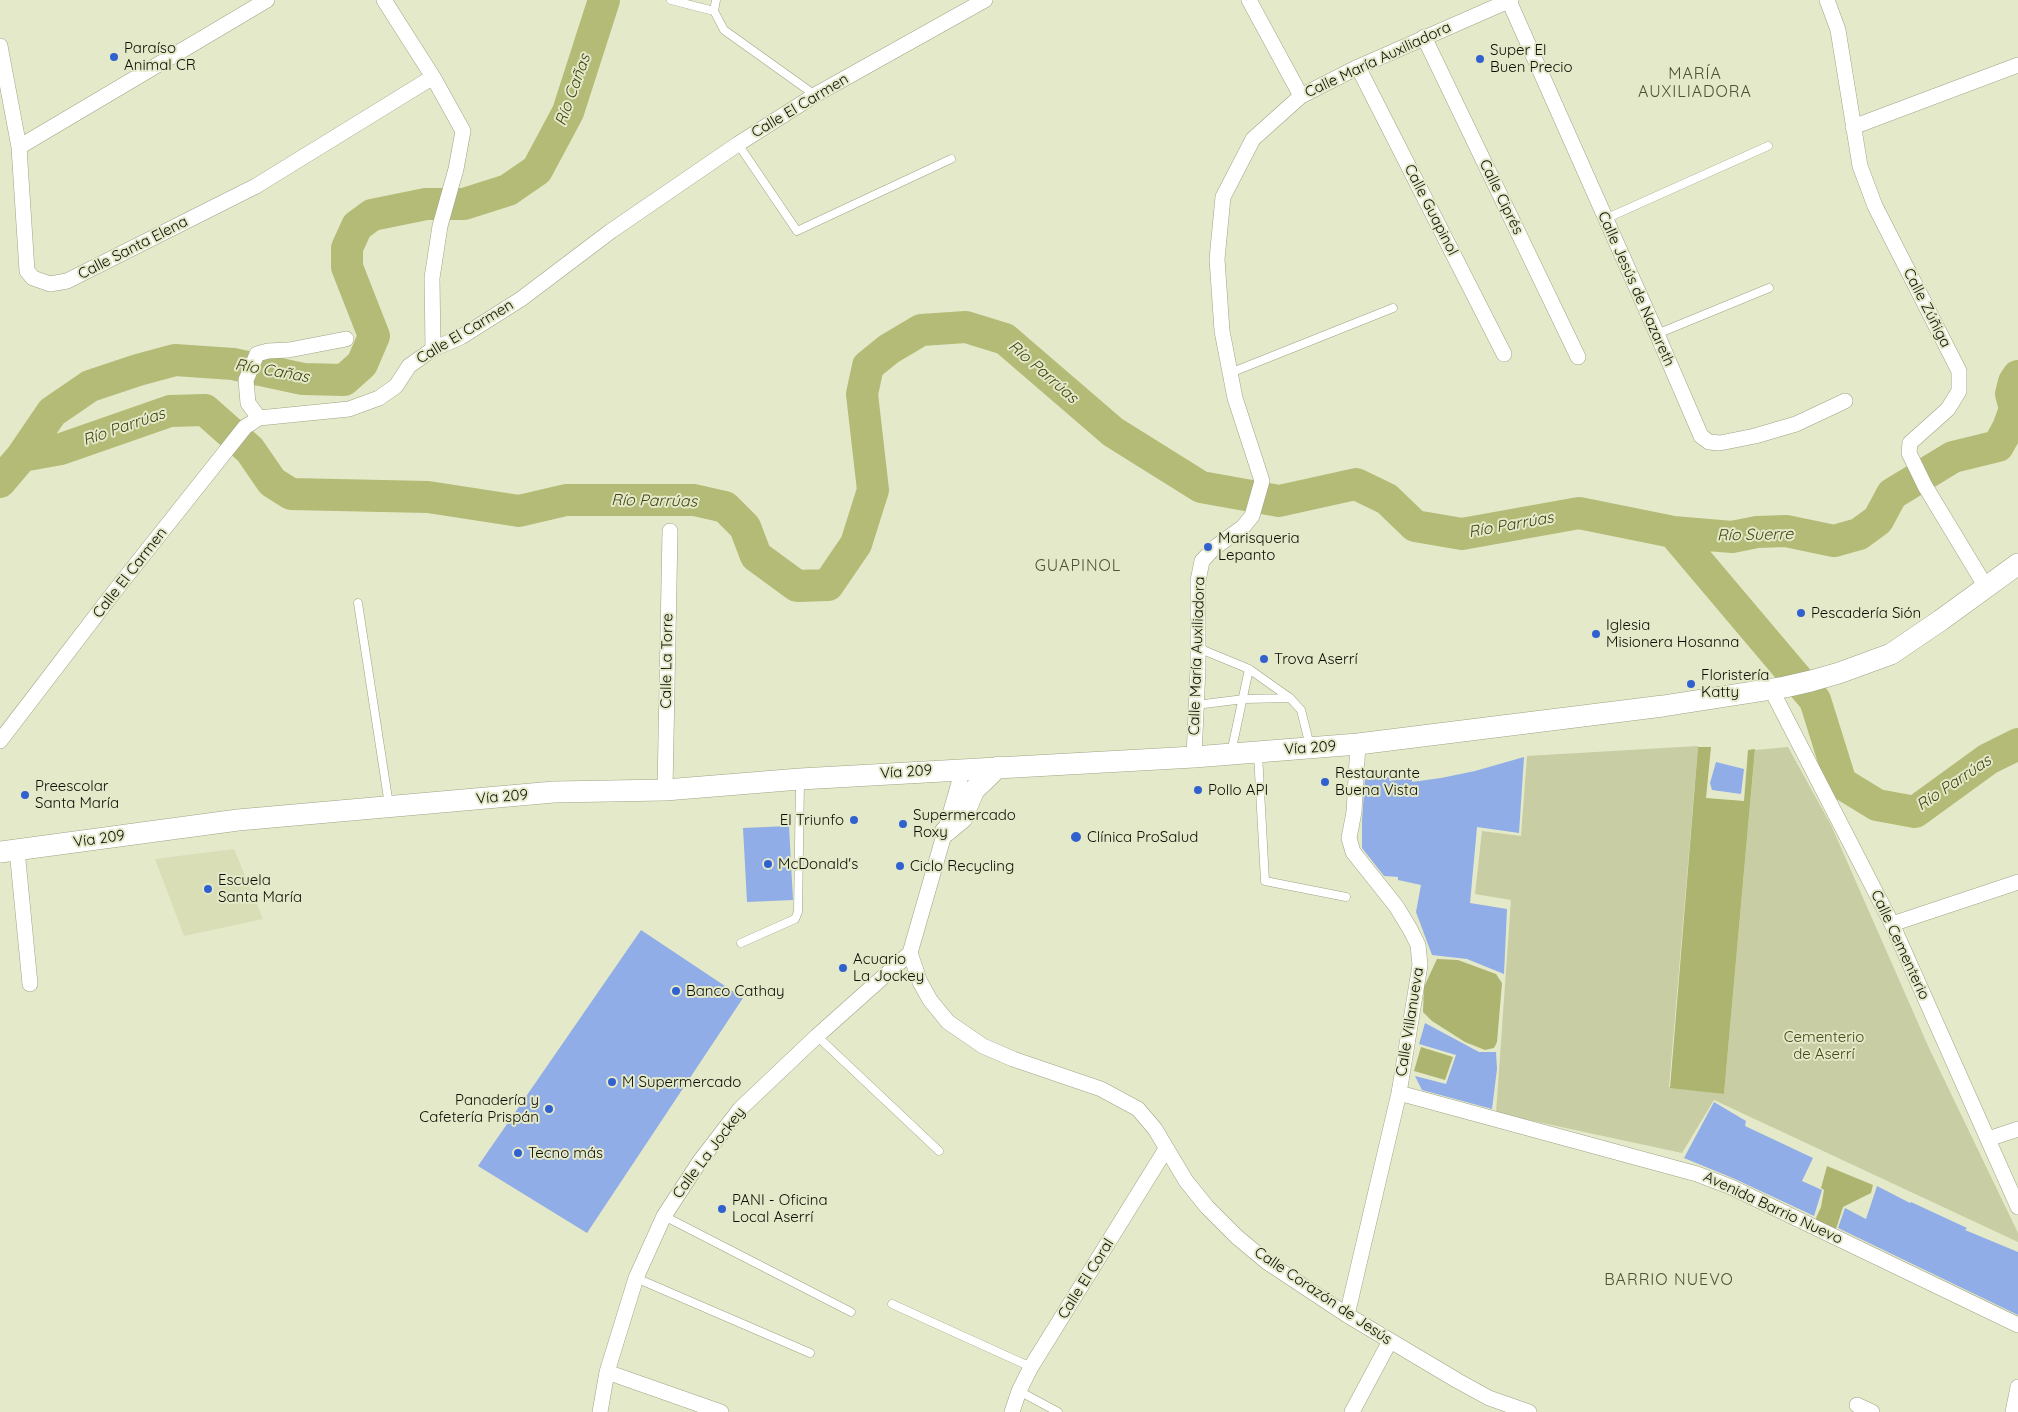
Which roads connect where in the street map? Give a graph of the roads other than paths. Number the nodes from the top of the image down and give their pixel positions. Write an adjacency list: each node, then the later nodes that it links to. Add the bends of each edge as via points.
1 (267, 0): 20 (street)
2 (384, 0): 14 (street)
3 (671, 0): 9 (lane)
4 (716, 0): 9 (lane)
5 (985, 0): 15 (street, Calle El Carmen)
6 (1249, 0): 16 (street)
7 (1510, 0): 10 (street, Calle María Auxiliadora); 22 (street, Calle Jesús de Nazareth)
8 (1827, 0): 17 (street, Calle Zúñiga, via 1838,30)
9 (714, 11): 15 (lane, via 724,30)
10 (1424, 37): 13 (street, Calle María Auxiliadora); 29 (street, Calle Ciprés)
11 (0, 46): 20 (street, Calle Santa Elena)
12 (2018, 65): 17 (street)
13 (1358, 67): 16 (street, Calle María Auxiliadora); 28 (street, Calle Guapinol)
14 (433, 77): 20 (street, Calle Santa Elena, via 256,186 58,284 41,282 27,271); 27 (street, via 462,131 456,169 440,226 432,278)
15 (816, 95): 18 (street, Calle El Carmen)
16 (1301, 96): 30 (street, Calle María Auxiliadora, via 1253,139 1223,197 1217,259 1222,331)
17 (1853, 127): 35 (street, Calle Zúñiga, via 1860,166 1875,206 1959,371 1959,391 1948,409 1910,443 1909,453 1914,467)
18 (738, 144): 21 (lane, via 797,231); 27 (street, Calle El Carmen, via 611,231 521,299 461,337)
19 (1768, 146): 22 (lane)
20 (19, 147)
21 (951, 159)
22 (1606, 219): 25 (street, Calle Jesús de Nazareth)
23 (1769, 288): 25 (lane)
24 (1393, 308): 30 (lane)
25 (1657, 334): 31 (street, Calle Jesús de Nazareth, via 1701,436 1709,442 1754,436 1796,424)
26 (346, 339): 32 (street, via 257,354 246,380 248,403)
27 (433, 349): 32 (street, Calle El Carmen, via 409,366 396,386 379,398 349,409)
28 (1504, 354)
29 (1578, 357)
30 (1230, 373): 37 (street, Calle María Auxiliadora, via 1262,480 1252,516 1202,562 1198,581)
31 (1845, 401)
32 (259, 418): 43 (street, Calle El Carmen, via 244,427)
33 (670, 531): 52 (street, Calle La Torre)
34 (2018, 564): 35 (main road, Vía 209)
35 (1986, 587): 39 (main road, Vía 209, via 1891,654 1840,673)
36 (358, 603): 53 (lane)
37 (1198, 648): 38 (lane); 42 (street, Calle María Auxiliadora)
38 (1249, 669): 40 (lane); 41 (lane)
39 (1778, 688): 44 (main road, Vía 209, via 1662,706); 58 (street, Calle Cementerio)
40 (1290, 698): 41 (lane); 45 (lane, via 1301,710)
41 (1244, 699): 42 (lane); 47 (lane)
42 (1196, 705): 48 (street, Calle María Auxiliadora)
43 (0, 742)
44 (1358, 744): 45 (main road, Vía 209); 63 (street, Calle Villanueva, via 1350,838 1353,852 1396,906 1418,945 1420,965)
45 (1310, 748): 46 (main road, Vía 209)
46 (1258, 752): 47 (main road, Vía 209); 57 (lane, via 1265,881)
47 (1231, 754): 48 (main road, Vía 209)
48 (1194, 757): 49 (main road, Vía 209)
49 (998, 767): 50 (main road, Vía 209); 54 (main road, via 974,790 962,818)
50 (963, 769): 51 (main road, Vía 209); 54 (street)
51 (800, 779): 52 (main road, Vía 209); 59 (lane, via 798,912 795,919)
52 (665, 790): 53 (main road, Vía 209, via 554,792)
53 (389, 807): 55 (main road, Vía 209, via 238,820)
54 (945, 832): 60 (street)
55 (9, 851): 61 (street)
56 (2018, 882): 58 (street)
57 (1346, 897)
58 (1892, 924): 65 (street, Calle Cementerio)
59 (741, 943)
60 (910, 953): 62 (street, Calle La Jockey); 66 (street, Calle Corazón de Jesús, via 920,982 948,1022 983,1046 1123,1100 1138,1109)
61 (30, 984)
62 (818, 1036): 67 (lane); 69 (street, Calle La Jockey, via 740,1109)
63 (1399, 1093): 73 (street, Calle Villanueva); 74 (street, Avenida Barrio Nuevo, via 1697,1174 1731,1187)
64 (2018, 1129): 65 (street)
65 (1988, 1139): 68 (street, Calle Cementerio)
66 (1166, 1149): 73 (street, Calle Corazón de Jesús, via 1186,1181 1237,1237); 77 (street, Calle El Coral)
67 (939, 1151)
68 (2018, 1207)
69 (664, 1216): 70 (street, Calle La Jockey); 72 (lane)
70 (636, 1278): 76 (lane); 78 (street, Calle La Jockey)
71 (892, 1304): 77 (lane)
72 (851, 1312)
73 (1347, 1315): 75 (street, Calle Corazón de Jesús)
74 (2018, 1325)
75 (1390, 1341): 86 (street); 87 (street, Calle Corazón de Jesús, via 1489,1398)
76 (810, 1353)
77 (1031, 1367): 80 (street, Calle El Coral)
78 (607, 1372): 82 (street, Calle La Jockey); 83 (street)
79 (2018, 1388): 89 (street)
80 (1019, 1392): 84 (street, Calle El Coral); 85 (lane)
81 (1857, 1405): 88 (street)
82 (600, 1412)
83 (721, 1412)
84 (1012, 1412)
85 (1058, 1412)
86 (1352, 1412)
87 (1529, 1412)
88 (1872, 1412)
89 (2013, 1412)

